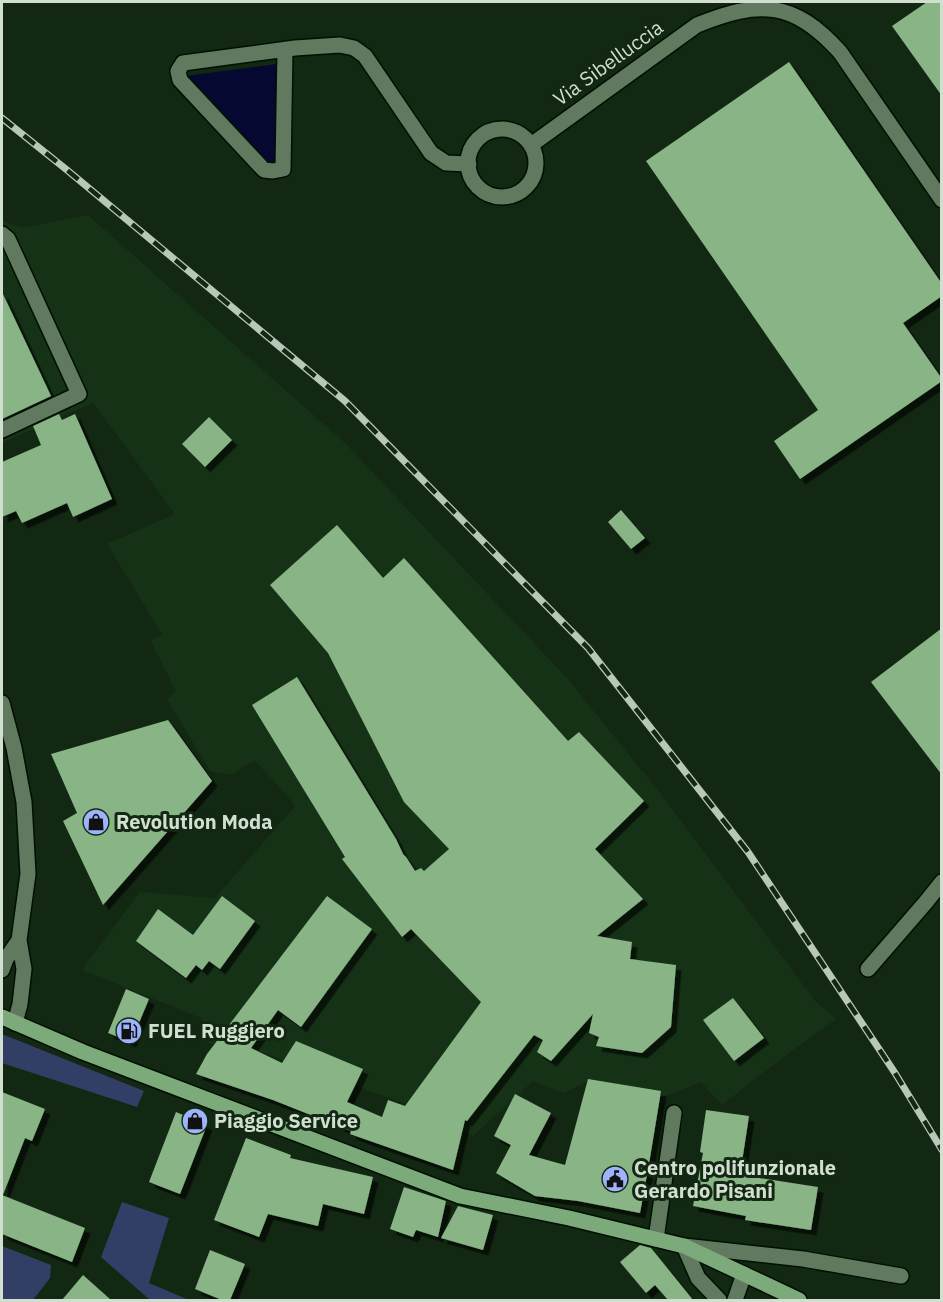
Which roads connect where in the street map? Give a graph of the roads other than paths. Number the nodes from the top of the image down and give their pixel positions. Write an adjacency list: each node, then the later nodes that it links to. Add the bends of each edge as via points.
1 (285, 50): 1 (street, via 283,169 264,170 180,80 178,71 183,63); 3 (street, via 340,45 354,48 365,56 431,153 446,163)
2 (531, 145): 3 (street, via 514,131 493,131 475,143); 3 (street, via 536,167 533,178 518,194 507,197 485,192 471,175); 4 (street, Via Sibelluccia, via 697,25 746,9 779,9 799,17 840,52)
3 (469, 164)
4 (942, 200)
5 (2, 234): 6 (street, via 8,239 79,394)
6 (2, 430)
7 (2, 703): 9 (street, via 24,802 28,873)
8 (942, 882): 10 (street)
9 (19, 940): 11 (street); 12 (street, via 24,969 20,1004)
10 (868, 969)
11 (2, 970)
12 (8, 1020): 14 (main road, via 460,1196)
13 (674, 1113): 14 (street)
14 (656, 1239): 15 (main road)
15 (684, 1246): 16 (main road); 17 (street, via 804,1259); 18 (street, via 698,1278)
16 (744, 1275): 19 (street); 20 (main road)
17 (901, 1276)
18 (719, 1300)
19 (735, 1300)
20 (799, 1300)

